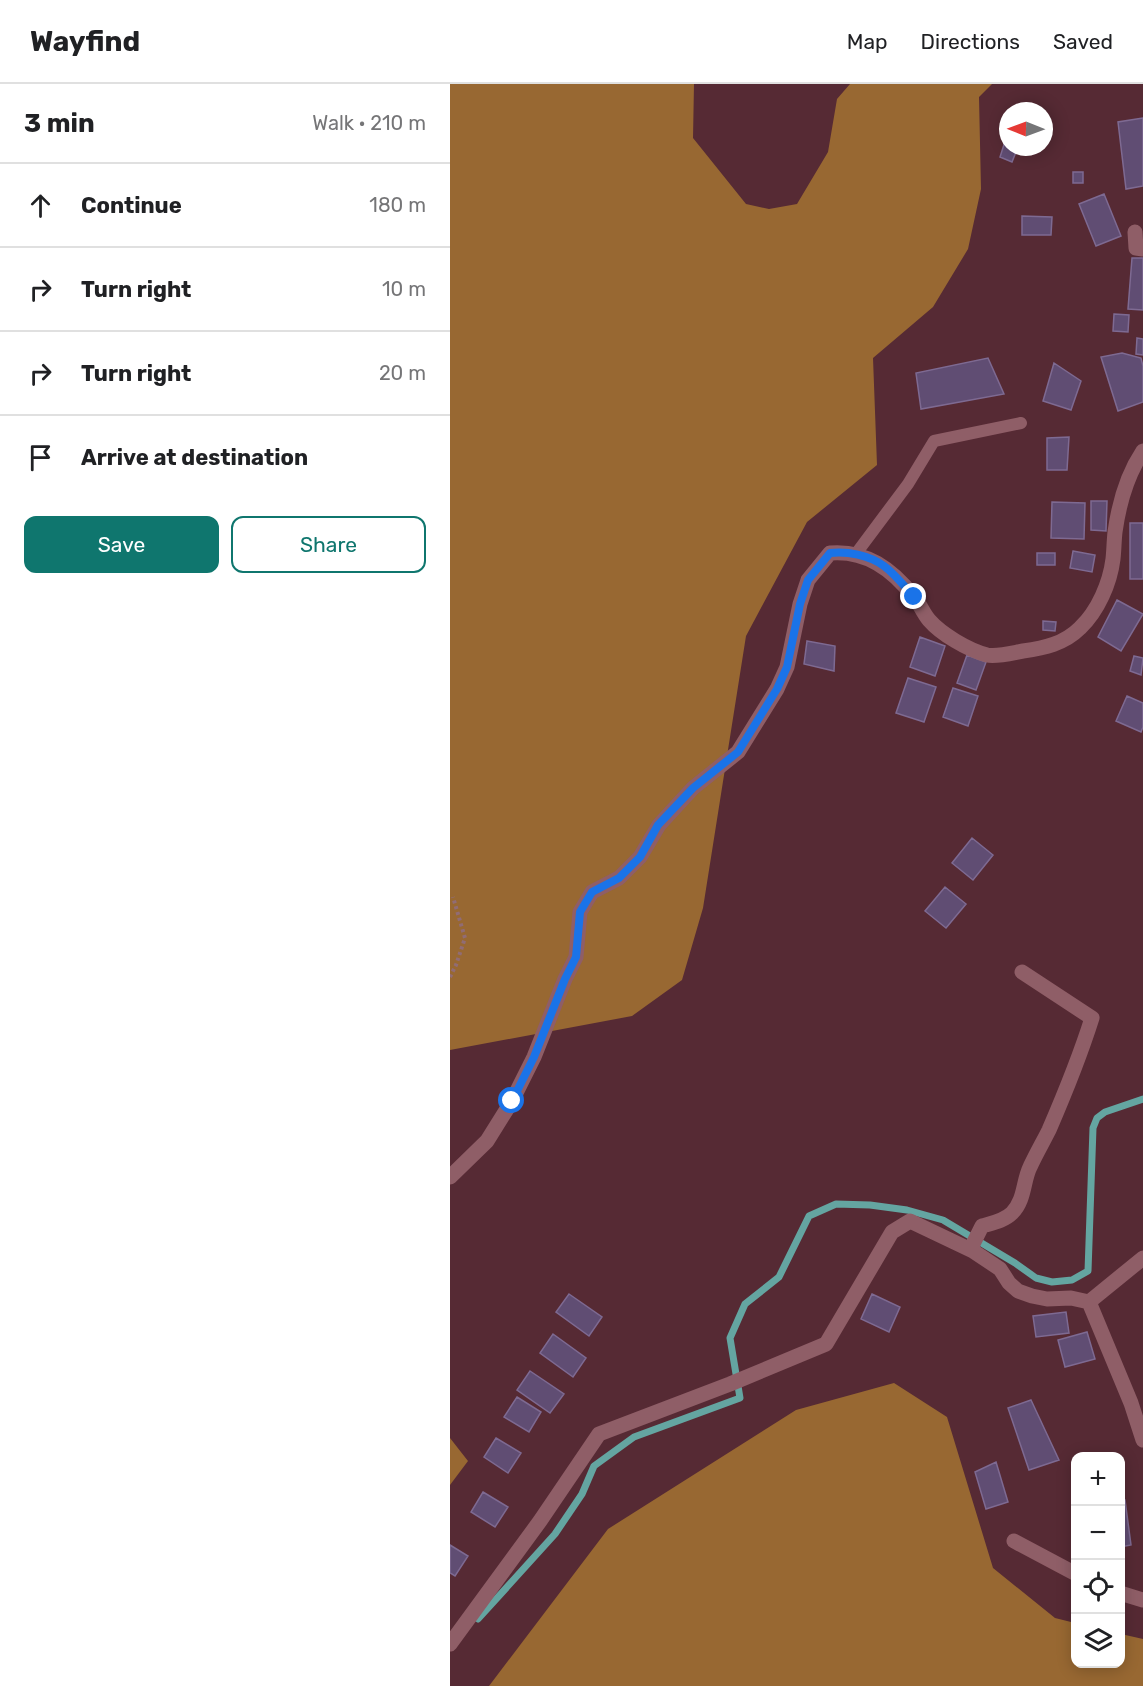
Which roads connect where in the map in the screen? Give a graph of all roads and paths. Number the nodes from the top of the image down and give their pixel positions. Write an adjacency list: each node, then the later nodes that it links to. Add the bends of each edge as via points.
1 (1135, 232): 2 (street, via 1136,248)
2 (1143, 249)
3 (1021, 423): 5 (lane, via 934,441 908,484)
4 (1143, 451): 5 (street, via 1132,467 1121,502 1109,584 1081,627 1062,642 1042,649 988,655 943,634 884,566)
5 (855, 555): 9 (street, via 830,553 808,580 787,667 738,752 693,788 658,825 640,857 619,878 592,892 580,912 576,957 534,1057 487,1141)
6 (453, 897): 8 (path, via 465,938)
7 (1022, 972): 10 (street, via 1092,1018 1068,1085 1029,1168 1019,1203 1011,1214 982,1226)
8 (450, 977)
9 (450, 1177)
10 (974, 1242): 12 (street, via 1018,1291 1039,1298); 18 (street, via 910,1221 892,1232 826,1344 598,1434)
11 (1143, 1258): 12 (street)
12 (1089, 1302): 13 (street)
13 (1143, 1440)
14 (1014, 1541): 15 (street)
15 (1071, 1571)
16 (1125, 1595): 17 (street)
17 (1143, 1600)
18 (450, 1644)

